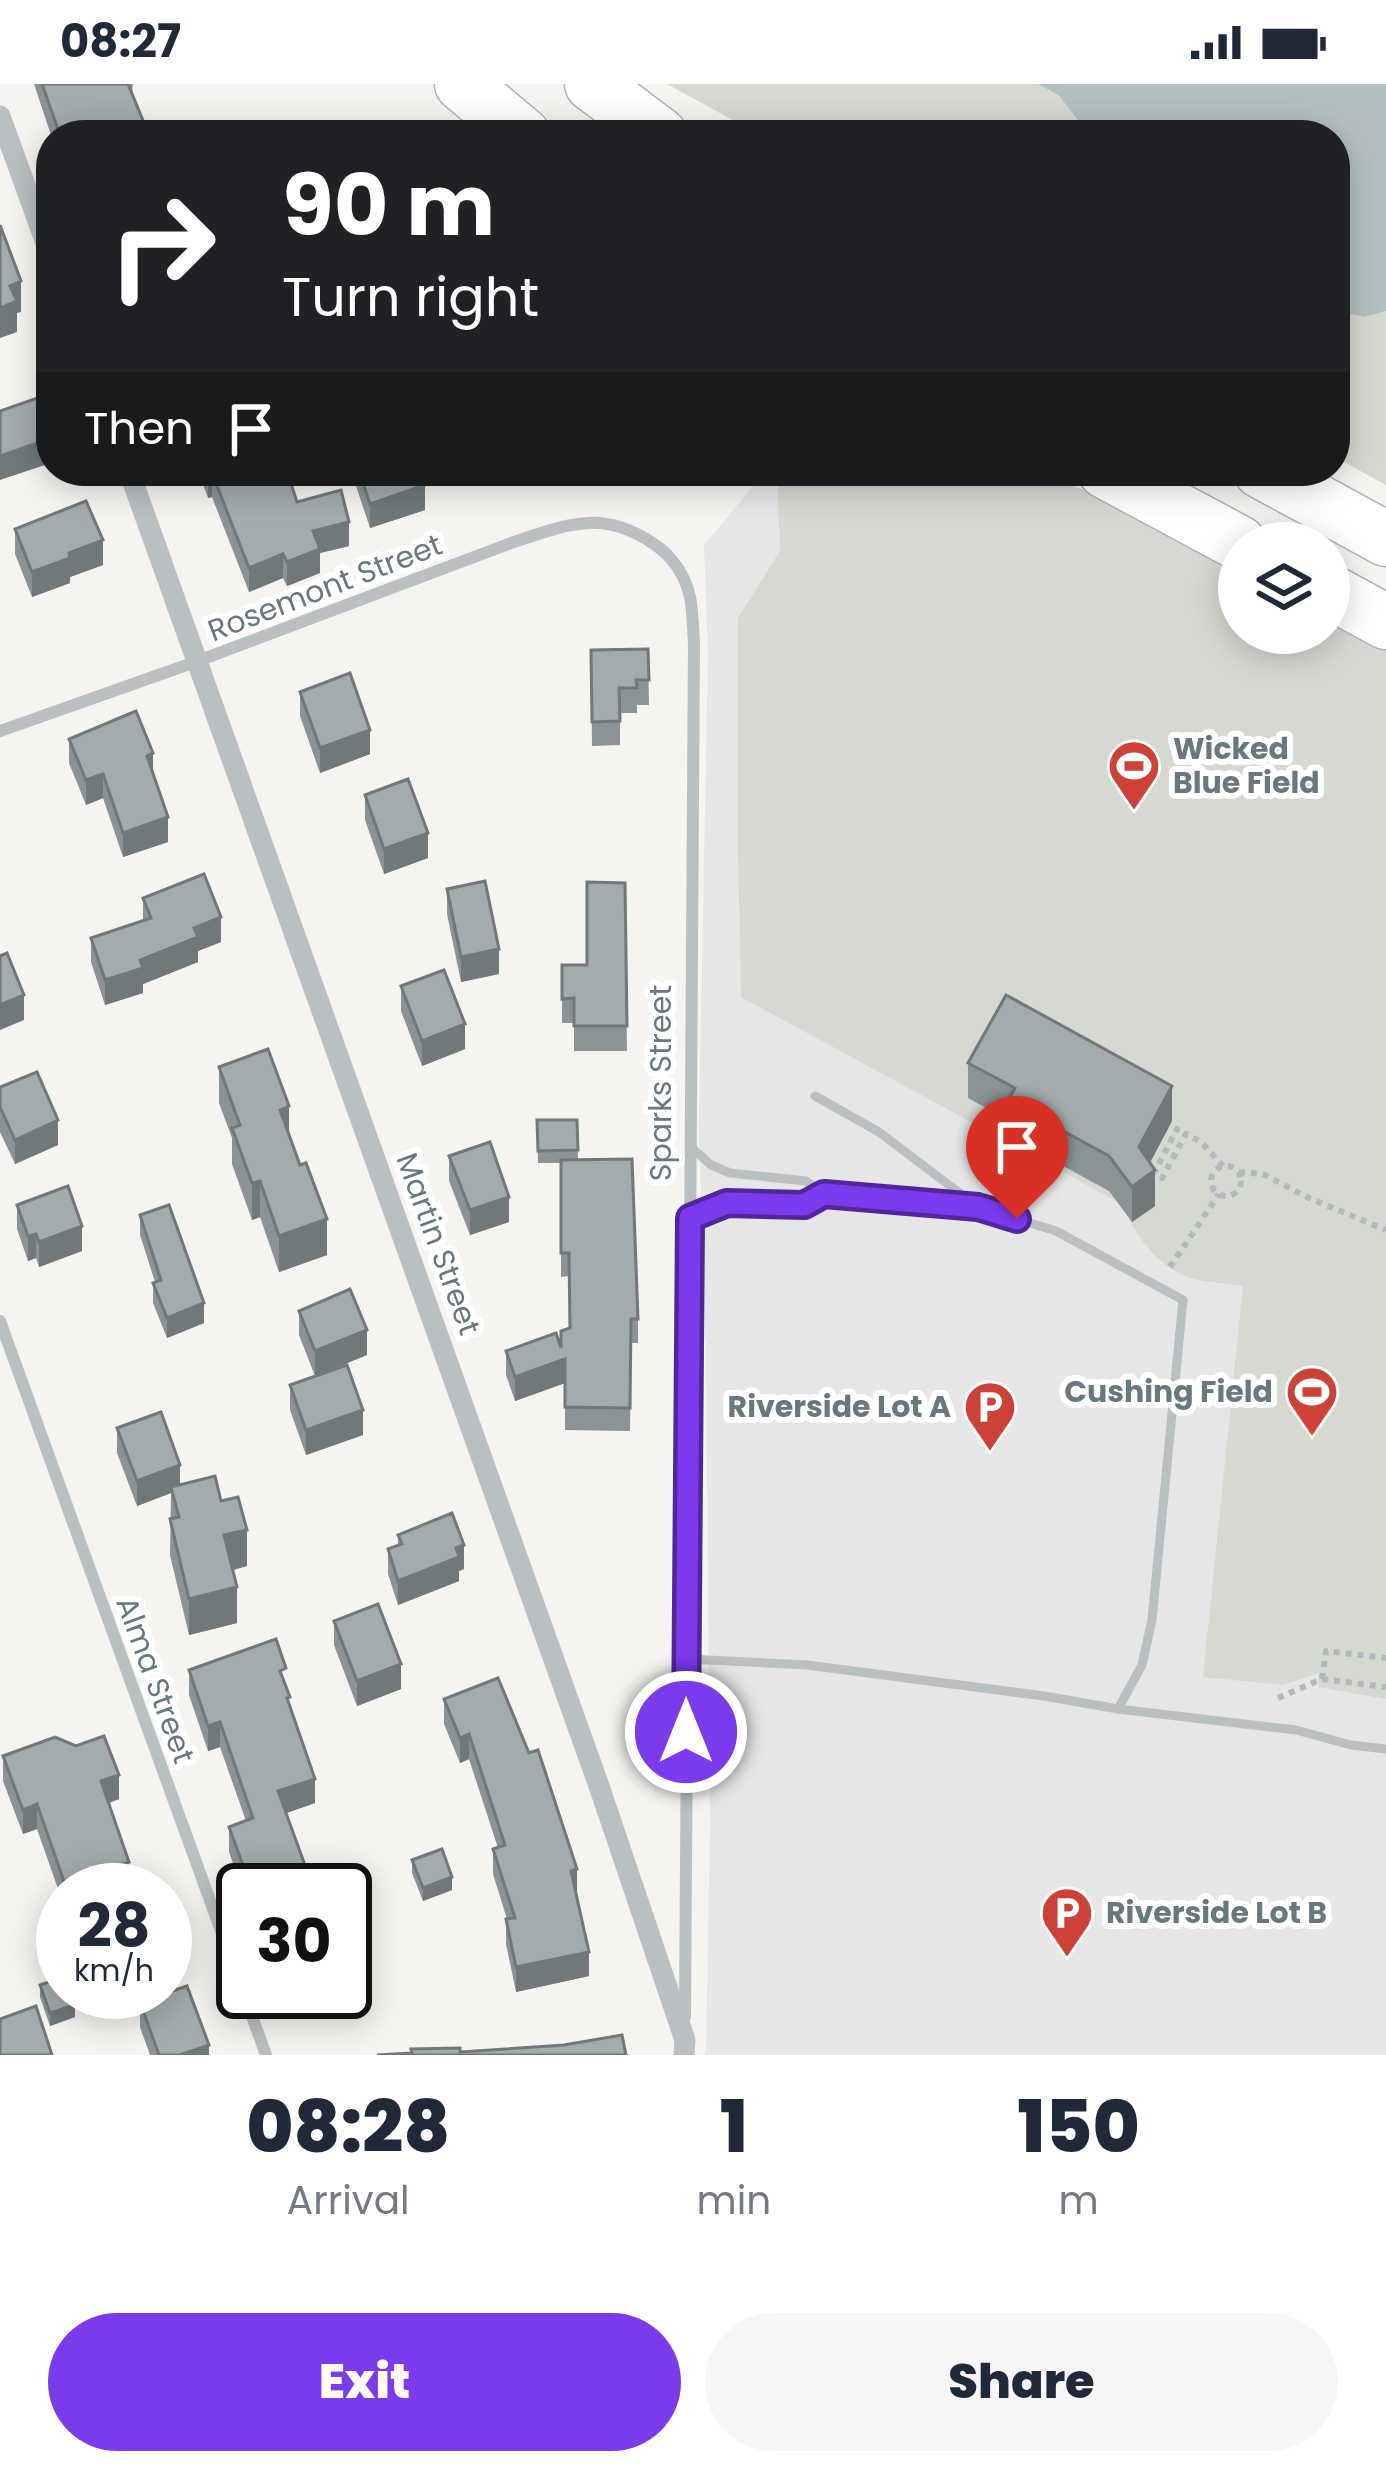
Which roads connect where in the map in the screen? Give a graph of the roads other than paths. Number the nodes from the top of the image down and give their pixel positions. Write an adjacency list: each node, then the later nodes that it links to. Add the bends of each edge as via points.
1 (463, 84): 4 (main road)
2 (592, 84): 5 (main road)
3 (0, 116): 6 (street)
4 (505, 120)
5 (640, 120)
6 (36, 216)
7 (134, 486): 15 (street, Martin Street)
8 (1133, 486): 10 (main road)
9 (1289, 486): 11 (main road)
10 (1218, 532)
11 (1386, 539)
12 (665, 551): 15 (street, Rosemont Street, via 632,529 598,521 563,526); 18 (street, Sparks Street, via 690,595 694,644)
13 (1350, 602): 14 (main road)
14 (1386, 622)
15 (198, 662): 16 (street, Rosemont Street); 26 (street, Martin Street, via 591,1764)
16 (0, 731)
17 (814, 1096): 20 (lane, via 879,1132)
18 (691, 1147): 19 (lane, via 730,1173 806,1181); 21 (street, Sparks Street)
19 (824, 1194): 20 (lane); 21 (lane, via 804,1205 727,1203)
20 (978, 1207): 24 (lane, via 1056,1232 1183,1300 1152,1620 1142,1665)
21 (690, 1218): 23 (street, Sparks Street)
22 (0, 1322): 27 (street, Alma Street)
23 (686, 1659): 24 (lane, via 807,1664); 26 (street, Sparks Street)
24 (1118, 1709): 25 (lane)
25 (1386, 1749)
26 (684, 2048)
27 (266, 2055)

